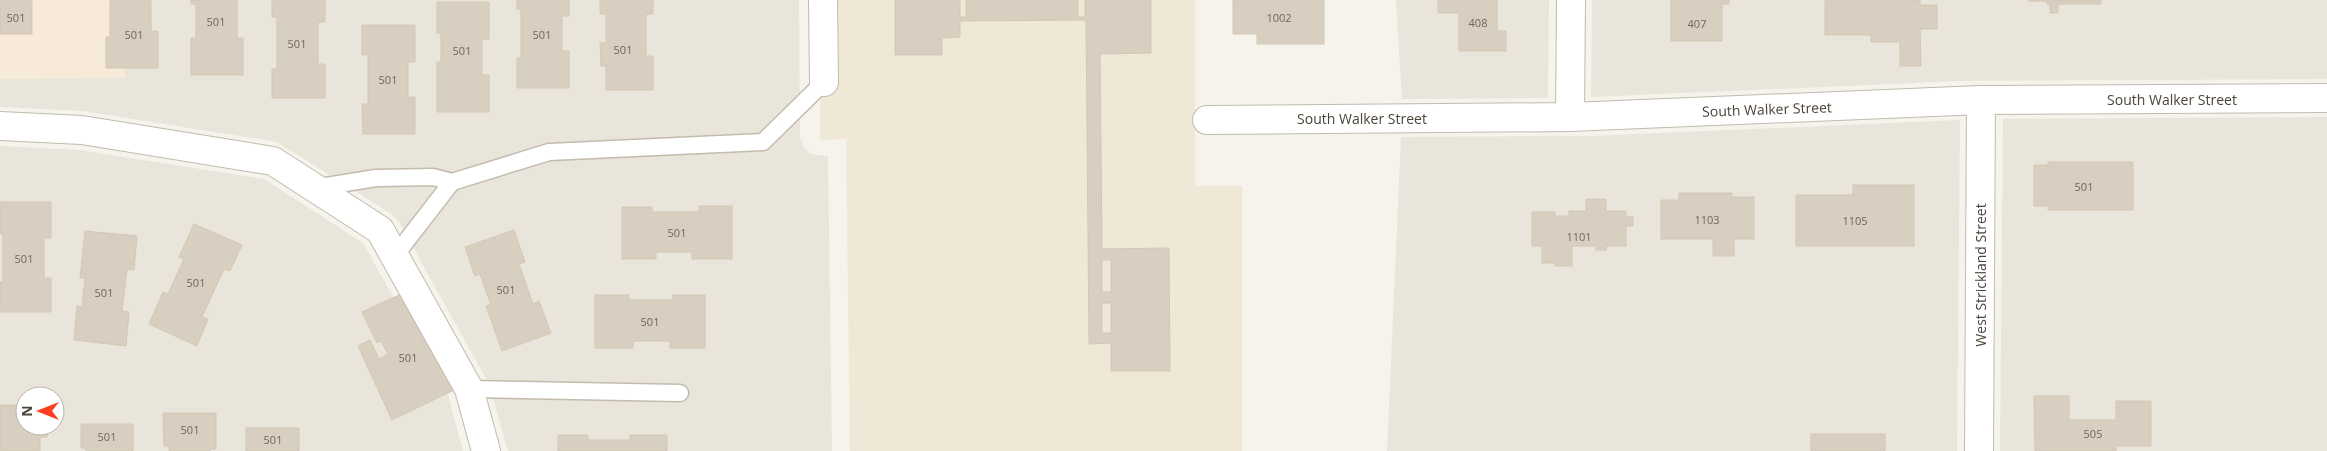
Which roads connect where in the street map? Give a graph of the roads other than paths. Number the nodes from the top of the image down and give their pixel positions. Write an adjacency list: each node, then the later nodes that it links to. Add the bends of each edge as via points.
1 (823, 0): 3 (street)
2 (1571, 0): 6 (street)
3 (824, 82): 9 (lane, via 763,142 548,152)
4 (2327, 98): 5 (street, South Walker Street)
5 (1982, 100): 6 (street, South Walker Street); 15 (street, West Strickland Street)
6 (1570, 117): 7 (street, South Walker Street)
7 (1207, 120)
8 (0, 126): 10 (street, via 82,130 273,161)
9 (452, 182): 10 (lane, via 433,177 376,178); 11 (lane)
10 (314, 188): 11 (street, via 380,230)
11 (394, 257): 12 (street)
12 (468, 389): 13 (lane); 14 (street)
13 (680, 393)
14 (486, 451)
15 (1979, 451)

